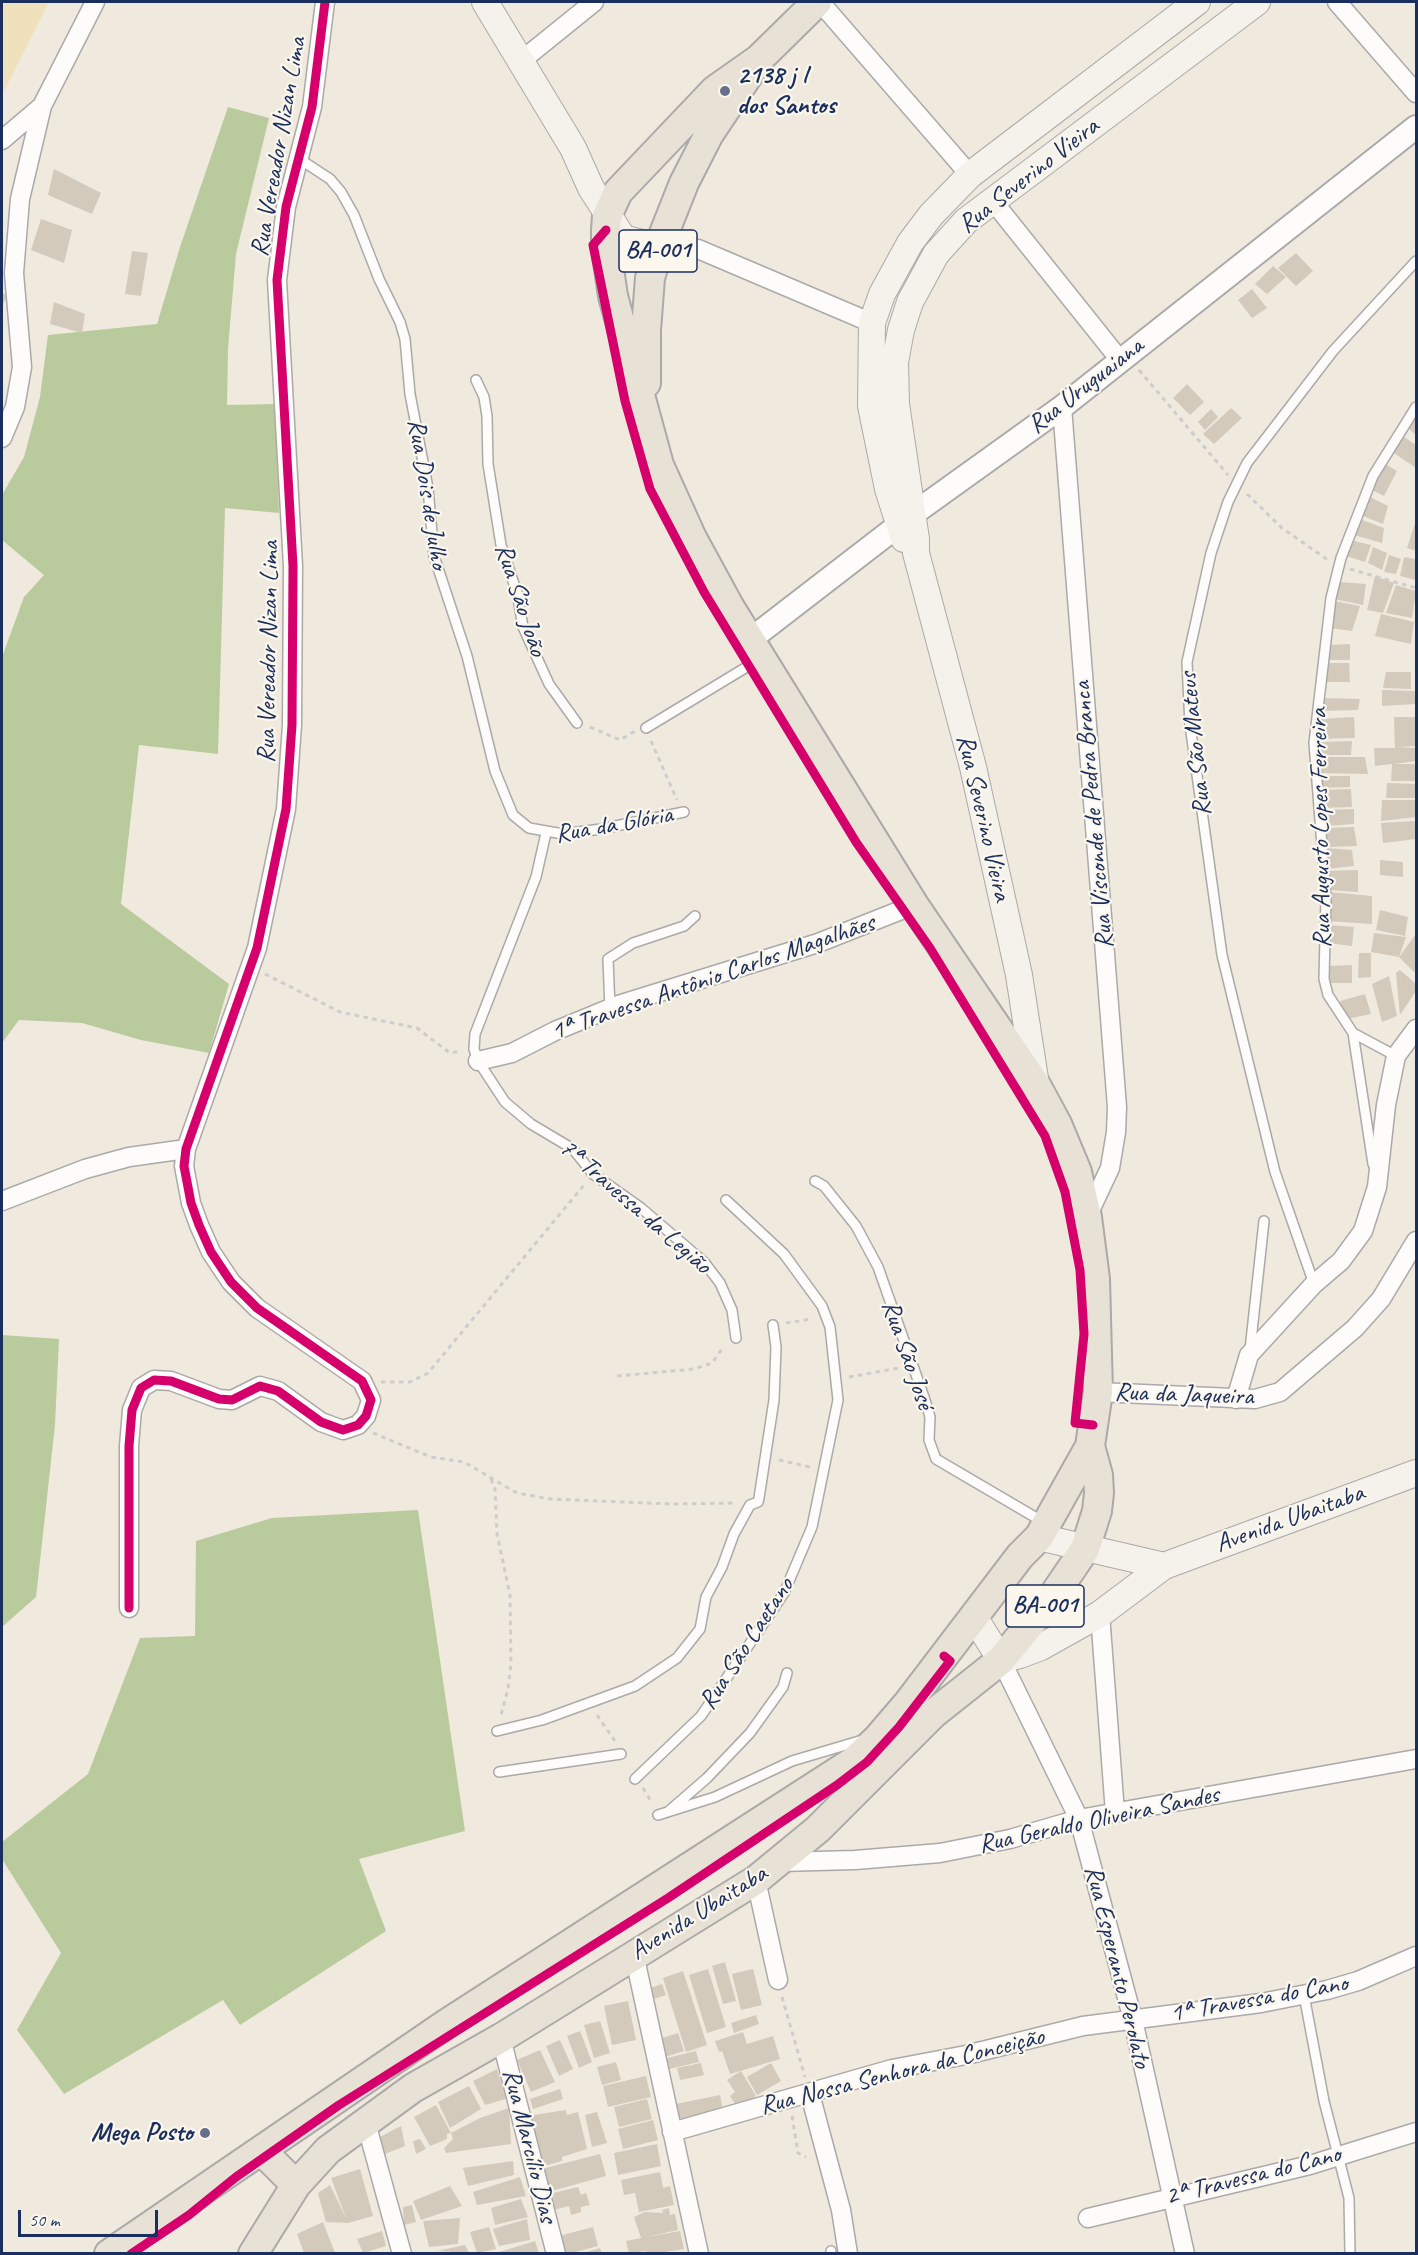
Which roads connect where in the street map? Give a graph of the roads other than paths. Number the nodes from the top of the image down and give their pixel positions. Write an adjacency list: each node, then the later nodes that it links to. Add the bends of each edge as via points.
1 (95, 2): 14 (street)
2 (325, 2): 17 (street, Rua Vereador Nizan Lima, via 312,107)
3 (485, 2): 10 (main road)
4 (594, 2): 10 (street)
5 (818, 2): 9 (main road, BA-001); 19 (street)
6 (1197, 2): 11 (main road, Rua Severino Vieira)
7 (1257, 2): 13 (main road, Rua Severino Vieira)
8 (1337, 2): 12 (street)
9 (759, 59): 18 (main road, BA-001, via 715,90); 20 (main road, BA-001, via 709,135)
10 (521, 61): 22 (main road, via 573,148)
11 (1104, 73): 13 (main road); 19 (main road, Rua Severino Vieira)
12 (1416, 93)
13 (1126, 102): 21 (main road, Rua Severino Vieira)
14 (42, 106): 16 (street); 30 (street, via 14,242 22,367 15,408)
15 (1416, 127): 26 (street, Rua Uruguaiana)
16 (2, 140)
17 (298, 158): 37 (lane, Rua Dois de Julho, via 330,179 340,192 354,215 400,322 428,488 434,556 467,656 495,771 518,821); 46 (street, Rua Vereador Nizan Lima, via 286,207 277,280 293,566 292,725 286,809 257,948)
18 (641, 167): 20 (main road, via 666,167); 22 (main road, BA-001, via 618,192)
19 (970, 175): 25 (main road, Rua Severino Vieira, via 910,243 882,294)
20 (684, 183): 23 (main road, BA-001)
21 (992, 200): 26 (street); 32 (main road, Rua Severino Vieira, via 966,220 936,254 909,302 895,362)
22 (607, 216): 23 (main road, via 622,238 646,244); 31 (main road, BA-001, via 606,249 614,296)
23 (661, 242): 25 (street, via 698,249); 31 (main road, BA-001, via 650,278 646,330 646,379)
24 (1416, 261): 54 (lane, Rua São Mateus, via 1333,351 1247,463 1211,553 1187,662 1190,725 1222,956 1275,1172)
25 (872, 322): 32 (main road, Rua Severino Vieira, via 871,406 888,489)
26 (1123, 358): 28 (street, Rua Uruguaiana)
27 (476, 380): 34 (lane, Rua São João, via 487,416 488,464 501,545 517,593 523,627 549,684)
28 (1062, 407): 32 (street, Rua Uruguaiana); 51 (street, Rua Visconde de Pedra Branca, via 1117,1107 1110,1168)
29 (1416, 407): 42 (lane, Rua Augusto Lopes Ferreira, via 1373,476 1353,523 1331,598 1322,661 1314,754 1326,897 1324,979 1328,995)
30 (2, 438)
31 (659, 465): 33 (main road, BA-001)
32 (906, 519): 33 (street, Rua Uruguaiana); 45 (main road, Rua Severino Vieira, via 973,767 1019,975)
33 (750, 652): 35 (lane); 38 (main road, BA-001)
34 (577, 723)
35 (646, 728)
36 (684, 812): 37 (lane, Rua da Glória, via 601,830)
37 (546, 833): 43 (lane, Rua da Glória, via 536,877 475,1034)
38 (914, 906): 40 (street, 1ª Travessa Antônio Carlos Magalhães, via 818,943); 45 (main road, BA-001)
39 (695, 916): 40 (lane, via 684,926 633,943 608,959)
40 (610, 1009): 43 (street, 1ª Travessa Antônio Carlos Magalhães, via 512,1053)
41 (1416, 1029): 44 (street)
42 (1353, 1033): 44 (lane, Rua Augusto Lopes Ferreira); 48 (lane)
43 (476, 1055): 56 (lane, 7ª Travessa da Legião, via 505,1102 531,1124 573,1149 593,1174 641,1208 704,1262 720,1283 732,1310)
44 (1396, 1056): 48 (street)
45 (1036, 1085): 51 (main road, BA-001, via 1077,1172)
46 (186, 1149): 50 (street, via 129,1157 85,1169); 65 (street, Rua Vereador Nizan Lima, via 184,1166 191,1203 211,1252 231,1282 257,1308 362,1381 371,1400 358,1425 343,1430 321,1422 278,1391 260,1386 232,1400 171,1381 154,1380 141,1388 132,1410 129,1446)
47 (815, 1181): 62 (lane, Rua São José, via 824,1186 856,1226 878,1267 930,1417 929,1440 936,1459)
48 (1377, 1187): 54 (street, via 1363,1231 1341,1261)
49 (726, 1200): 75 (lane, Rua São Caetano, via 784,1254 822,1306 838,1379 838,1400 812,1527 793,1575 701,1716)
50 (2, 1201)
51 (1087, 1217): 58 (main road, BA-001, via 1095,1279)
52 (1264, 1221): 57 (lane)
53 (1416, 1241): 59 (street, Rua da Jaqueira, via 1380,1299 1355,1328 1280,1392 1268,1397)
54 (1314, 1284): 57 (street)
55 (773, 1326): 70 (lane, via 774,1400 759,1498 750,1505 734,1534 706,1597 700,1629 677,1658 635,1686 542,1720)
56 (736, 1338)
57 (1249, 1356): 59 (street)
58 (1098, 1392): 59 (street, Rua da Jaqueira); 60 (main road, BA-001)
59 (1236, 1399)
60 (1090, 1446): 62 (main road, BA-001); 63 (main road, BA-001, via 1099,1493)
61 (1416, 1473): 64 (main road, Avenida Ubaitaba)
62 (1043, 1530): 63 (main road); 66 (main road, Avenida Ubaitaba / BA-001)
63 (1085, 1549): 64 (main road); 68 (main road, Avenida Ubaitaba / BA-001)
64 (1164, 1566): 67 (main road, Avenida Ubaitaba)
65 (129, 1608)
66 (975, 1614): 68 (main road); 71 (main road, Avenida Ubaitaba / BA-001)
67 (1100, 1614): 68 (main road, Avenida Ubaitaba, via 1041,1647); 76 (street)
68 (1001, 1660): 77 (street, Rua Esperanto Perolato); 78 (main road, Avenida Ubaitaba / BA-001, via 933,1714 818,1829)
69 (787, 1673): 71 (lane, via 783,1687 750,1733 707,1778 663,1814 715,1797 792,1761 860,1739)
70 (497, 1731)
71 (878, 1738): 90 (main road, Avenida Ubaitaba / BA-001, via 854,1761 446,2024)
72 (621, 1754): 74 (lane)
73 (1416, 1759): 76 (street, Rua Geraldo Oliveira Sandes)
74 (499, 1772)
75 (635, 1779)
76 (1115, 1813): 77 (street, Rua Geraldo Oliveira Sandes)
77 (1079, 1819): 78 (street, Rua Geraldo Oliveira Sandes, via 1010,1839 940,1853); 84 (street, Rua Esperanto Perolato)
78 (779, 1862): 79 (main road, Avenida Ubaitaba / BA-001)
79 (756, 1880): 80 (main road, Avenida Ubaitaba / BA-001); 82 (street)
80 (634, 1954): 85 (main road, Avenida Ubaitaba / BA-001); 88 (street)
81 (1416, 1956): 83 (street, 1ª Travessa do Cano, via 1358,1981)
82 (778, 1980)
83 (1304, 1995): 84 (street, 1ª Travessa do Cano); 91 (lane)
84 (1133, 2020): 86 (street, Rua Nossa Senhora da Conceição, via 1083,2026 892,2069); 93 (street, Rua Esperanto Perolato)
85 (501, 2038): 87 (main road, Avenida Ubaitaba / BA-001, via 413,2088); 98 (street, Rua Marcílio Dias)
86 (810, 2094): 88 (street, Rua Nossa Senhora da Conceição); 100 (street, via 841,2210)
87 (366, 2123): 92 (main road, BA-001, via 328,2150); 97 (street)
88 (672, 2132): 99 (street)
89 (1416, 2132): 91 (street, 2ª Travessa do Cano)
90 (261, 2151): 92 (main road); 95 (main road, Avenida Ubaitaba / BA-001)
91 (1339, 2156): 93 (street, 2ª Travessa do Cano); 102 (lane, via 1349,2198)
92 (296, 2185): 96 (main road, BA-001)
93 (1170, 2197): 94 (street, 2ª Travessa do Cano); 101 (street, Rua Esperanto Perolato)
94 (1088, 2218)
95 (109, 2253)
96 (253, 2253)
97 (402, 2253)
98 (556, 2253)
99 (699, 2253)
100 (836, 2253)
101 (1185, 2253)
102 (1350, 2253)

